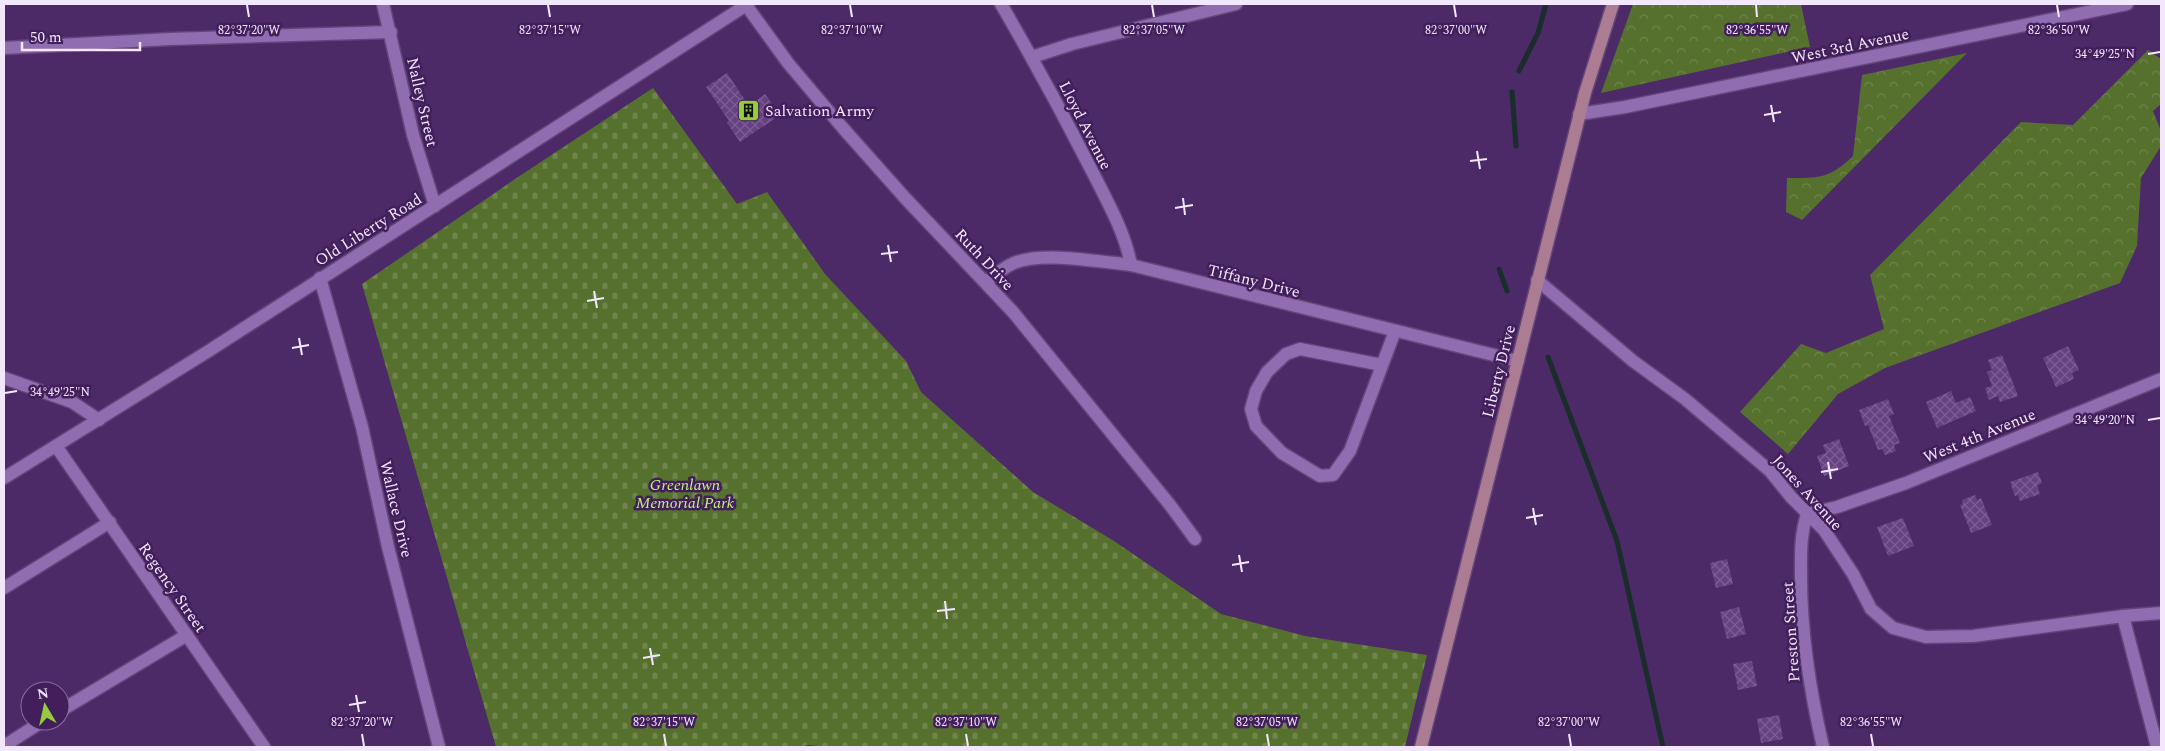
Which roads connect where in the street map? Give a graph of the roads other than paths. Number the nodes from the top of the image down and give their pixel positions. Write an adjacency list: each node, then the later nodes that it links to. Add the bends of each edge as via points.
1 (383, 4): 8 (street, Nalley Street)
2 (747, 4): 12 (street, Old Liberty Road); 16 (street, Ruth Drive, via 788,63 842,127)
3 (1002, 4): 10 (street, Lloyd Avenue)
4 (1236, 4): 10 (street, via 1072,44)
5 (1613, 4): 11 (main road, Liberty Drive)
6 (2127, 4): 7 (street, West 3rd Avenue)
7 (2094, 7): 11 (street, West 3rd Avenue, via 1626,107)
8 (390, 32): 9 (street); 12 (street, Nalley Street, via 413,135)
9 (4, 48)
10 (1032, 58): 13 (street, Lloyd Avenue, via 1128,246)
11 (1579, 114): 15 (main road, Liberty Drive)
12 (435, 206): 14 (street, Old Liberty Road)
13 (1131, 265): 16 (street, Tiffany Drive, via 1041,258 1014,262); 17 (street, Tiffany Drive)
14 (320, 278): 22 (street, Old Liberty Road); 36 (street, Wallace Drive, via 362,427 388,547)
15 (1537, 280): 18 (main road, Liberty Drive); 25 (street, Jones Avenue, via 1770,471)
16 (984, 282): 27 (street, Ruth Drive, via 1013,312)
17 (1395, 331): 18 (street, Tiffany Drive); 19 (street)
18 (1518, 361): 37 (main road, Liberty Drive)
19 (1382, 365): 19 (street, via 1300,349 1286,354 1267,372 1256,392 1251,409 1256,426 1282,453 1301,466 1320,476 1333,475 1350,451)
20 (4, 378): 22 (street, via 72,402)
21 (2161, 379): 25 (street, West 4th Avenue, via 1906,483)
22 (99, 420): 23 (street, Old Liberty Road)
23 (56, 446): 24 (street, Old Liberty Road); 26 (street, Regency Street)
24 (4, 478)
25 (1807, 514): 30 (street, Jones Avenue, via 1824,530 1871,609 1893,628 1926,637 1973,636); 38 (street, Preston Street, via 1801,533 1801,612 1811,697)
26 (110, 522): 28 (street); 31 (street, Regency Street)
27 (1195, 539)
28 (4, 588)
29 (2161, 613): 30 (street, Jones Avenue)
30 (2123, 616): 39 (street)
31 (188, 635): 32 (street); 35 (street, Regency Street)
32 (70, 705)
33 (27, 731): 34 (street)
34 (4, 746)
35 (260, 746)
36 (440, 747)
37 (1421, 747)
38 (1823, 747)
39 (2157, 747)

